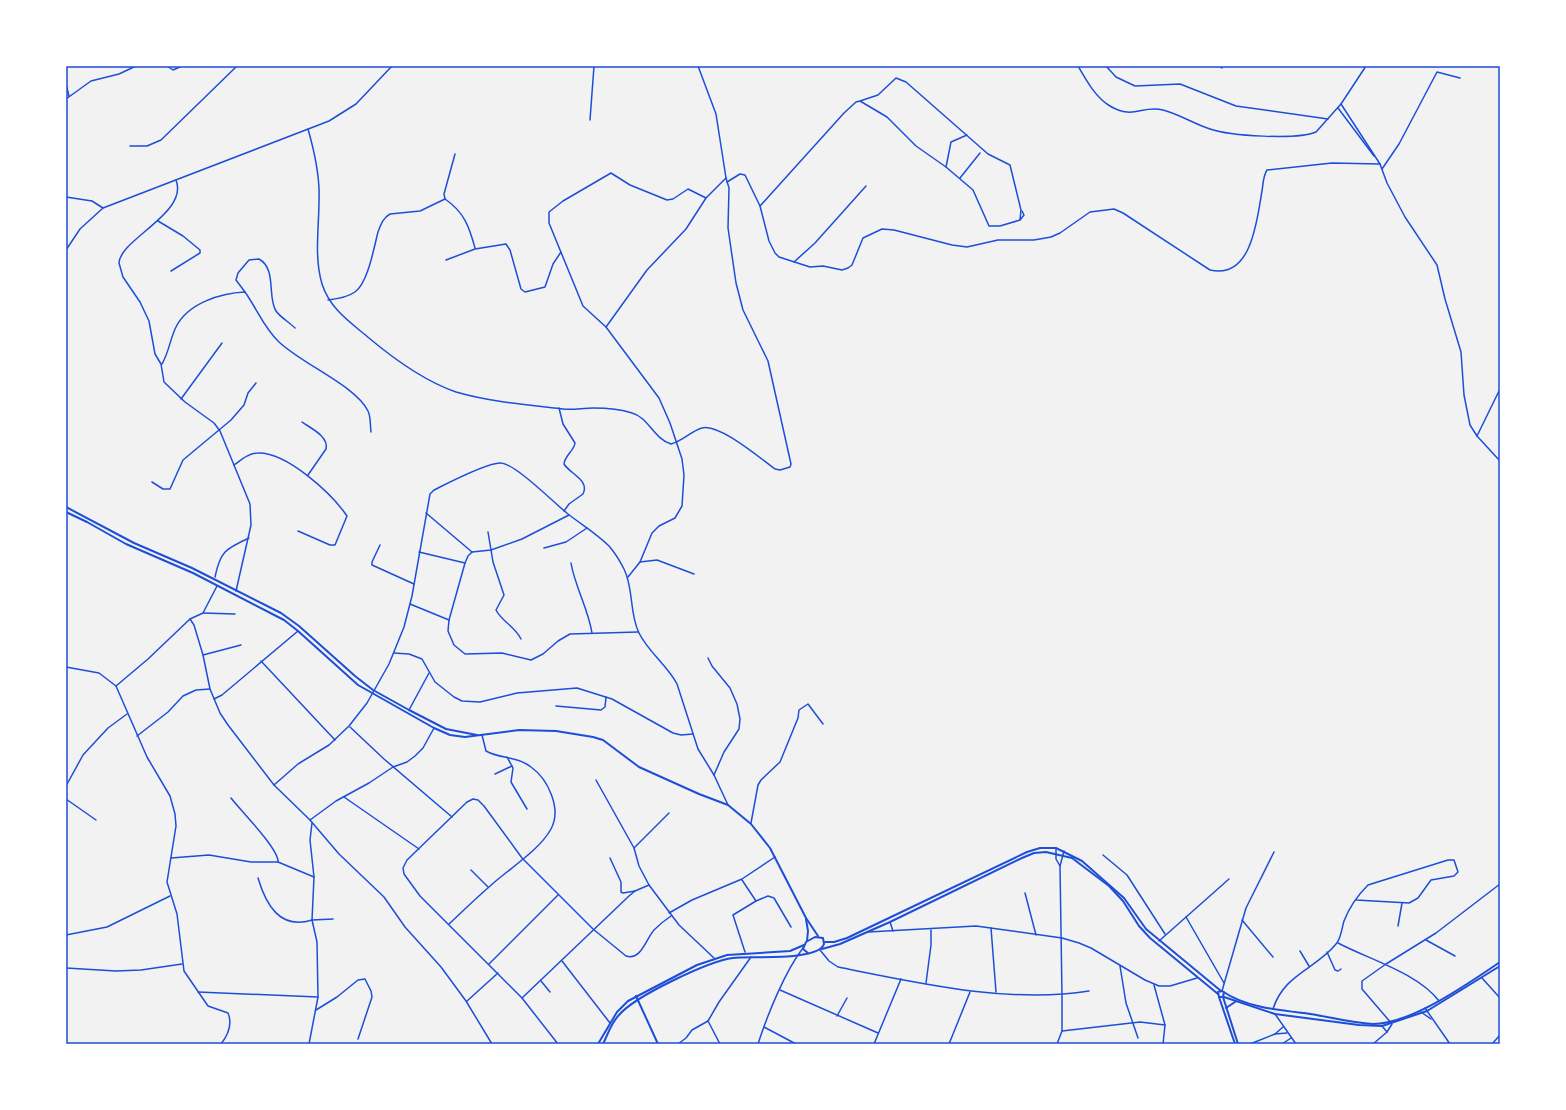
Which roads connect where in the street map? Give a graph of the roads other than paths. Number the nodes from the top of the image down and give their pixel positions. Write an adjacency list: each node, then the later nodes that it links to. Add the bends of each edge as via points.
1 (136, 66): 15 (street, via 119,74 91,81)
2 (167, 66): 3 (street, via 173,70)
3 (182, 66)
4 (237, 66): 24 (street, via 156,144)
5 (392, 66): 22 (street, via 353,107)
6 (594, 66): 21 (street)
7 (698, 66): 31 (street, via 716,114)
8 (1078, 66): 20 (street, via 1108,106 1126,113 1162,109 1217,132 1252,136 1312,134)
9 (1106, 66): 20 (street, via 1116,77 1135,86 1180,84 1236,106)
10 (1219, 66): 12 (street)
11 (1366, 66): 18 (street)
12 (1222, 68)
13 (1460, 78): 30 (street, via 1439,71 1435,73 1399,144)
14 (66, 84): 15 (street)
15 (70, 97): 16 (street)
16 (66, 99)
17 (860, 101): 23 (street, via 876,96 899,78); 29 (street, via 887,117 916,146); 39 (street, via 844,114)
18 (1341, 104): 19 (street); 27 (street)
19 (1338, 108): 20 (street); 27 (street)
20 (1328, 119)
21 (590, 120)
22 (308, 129): 33 (street); 51 (street, via 319,197 319,264)
23 (967, 135): 29 (street, via 951,142); 41 (street, via 988,154 1010,165)
24 (130, 146)
25 (980, 153): 32 (street)
26 (455, 154): 38 (street)
27 (1374, 156): 28 (street)
28 (1380, 164): 30 (street); 48 (street, via 1323,164 1267,170 1247,251 1238,265 1222,271 1210,270 1114,209 1090,212 1060,234 1034,240 998,240 967,247 894,230 882,230 863,238 852,265 845,269 810,267)
29 (946, 167): 32 (street)
30 (1382, 169): 63 (street, via 1405,217 1440,272 1445,299 1461,352 1464,395 1470,425)
31 (726, 178): 34 (street); 37 (street)
32 (960, 178): 42 (street, via 976,194 989,226 1000,226)
33 (176, 180): 40 (street); 43 (street, via 176,194)
34 (727, 182): 39 (street, via 740,174 744,175); 64 (street, via 729,239 736,284 744,310 768,361 791,466 777,470 730,437 706,427)
35 (866, 186): 48 (street, via 815,243)
36 (66, 197): 40 (street, via 92,201)
37 (706, 198): 46 (street, via 688,189 673,199 666,200 630,185 611,173 549,212 549,223); 52 (street, via 686,229 647,270)
38 (445, 199): 44 (street, via 459,210 470,231); 51 (street, via 420,211 386,216 360,288 348,296)
39 (760, 206): 48 (street, via 771,248 779,257)
40 (103, 208): 45 (street, via 80,229)
41 (1021, 210): 42 (street); 42 (street, via 1024,215)
42 (1020, 220)
43 (158, 221): 49 (street, via 200,250 195,257); 55 (street, via 124,251 119,263 123,277 149,321 155,354)
44 (475, 249): 46 (street, via 502,243 509,246 521,289 525,292 546,287 553,264); 47 (street)
45 (66, 250)
46 (561, 252): 52 (street, via 583,306)
47 (446, 260)
48 (794, 262)
49 (171, 271)
50 (245, 292): 53 (street, via 236,280 237,275 249,260 259,259 268,273 276,311); 55 (street, via 224,294 185,315 177,326); 62 (street, via 279,342 292,354 362,401 368,412)
51 (328, 300): 59 (street, via 338,312 379,346 436,384 481,398)
52 (606, 327): 64 (street, via 659,398)
53 (295, 328)
54 (222, 343): 58 (street)
55 (161, 364): 58 (street, via 164,382)
56 (256, 383): 61 (street, via 248,393 243,407)
57 (1500, 389): 63 (street)
58 (181, 399): 61 (street)
59 (559, 408): 64 (street, via 630,412 640,416 665,441 672,444); 70 (street, via 563,424 575,442 564,464 585,487 583,494)
60 (302, 422): 67 (street, via 324,438 327,444)
61 (220, 430): 66 (street); 68 (street, via 183,460 170,489 163,489)
62 (371, 432)
63 (1477, 436): 65 (street)
64 (676, 442): 83 (street, via 684,475 682,506 675,518 659,526 652,533)
65 (1500, 461)
66 (234, 466): 67 (street, via 252,454 265,454 294,465); 77 (street, via 250,504)
67 (308, 475): 75 (street, via 347,518 335,545)
68 (152, 482)
69 (66, 507): 91 (main road, via 134,543 192,568)
70 (564, 511): 72 (street, via 511,467 501,463 489,465 434,490 428,498); 73 (street)
71 (66, 512): 90 (main road, via 130,546)
72 (426, 513): 81 (street); 82 (street)
73 (569, 516): 74 (street); 80 (street, via 531,535)
74 (586, 528): 79 (street, via 566,542); 87 (street, via 610,547)
75 (298, 531)
76 (488, 532): 80 (street)
77 (249, 538): 88 (street, via 232,546 221,556); 91 (street)
78 (380, 545): 89 (street, via 372,565)
79 (544, 548)
80 (491, 550): 82 (street); 100 (street, via 504,595 496,610 501,618 516,630)
81 (419, 552): 84 (street); 89 (street)
82 (472, 552): 84 (street)
83 (640, 562): 86 (street, via 657,560); 87 (street)
84 (465, 563): 96 (street)
85 (572, 563): 99 (street, via 575,580 589,614)
86 (694, 574)
87 (628, 576): 98 (street, via 632,612)
88 (215, 577)
89 (414, 584): 92 (street)
90 (217, 586): 93 (street); 97 (main road, via 263,609)
91 (236, 591): 110 (main road, via 293,620 340,664)
92 (410, 603): 96 (street); 102 (street)
93 (203, 613): 94 (street); 95 (street)
94 (235, 614)
95 (190, 619): 103 (street); 108 (street)
96 (449, 620): 99 (street, via 448,631 452,641 458,649 470,655 502,653 531,660 567,635)
97 (298, 631): 105 (street); 111 (main road, via 340,670)
98 (638, 632): 99 (street); 120 (street, via 673,676)
99 (592, 633)
100 (521, 639)
101 (241, 645): 103 (street)
102 (394, 653): 107 (street, via 419,657); 110 (street)
103 (203, 655): 109 (street)
104 (708, 658): 128 (street, via 730,688 740,719 739,729 724,752)
105 (261, 661): 113 (street); 123 (street)
106 (66, 667): 108 (street, via 98,673)
107 (429, 673): 112 (street, via 441,687 458,700 468,702 480,702 517,693 561,689 581,689); 115 (street)
108 (116, 686): 116 (street)
109 (210, 689): 113 (street); 122 (street, via 196,690 183,696 168,712)
110 (373, 690): 111 (street); 115 (main road)
111 (372, 693): 118 (street); 119 (main road)
112 (606, 697): 114 (street, via 605,707 601,710); 120 (street, via 620,702 673,733)
113 (214, 699): 130 (street, via 228,725)
114 (556, 706)
115 (409, 710): 121 (main road, via 446,729)
116 (127, 714): 122 (street); 131 (street, via 108,728 83,755)
117 (823, 724): 142 (street, via 808,704 800,708 782,759 758,785)
118 (349, 726): 123 (street); 126 (street)
119 (434, 728): 121 (main road, via 457,736); 126 (street, via 420,752 407,762)
120 (693, 734): 128 (street, via 698,749)
121 (480, 735): 124 (street, via 486,751); 135 (main road, via 544,730 593,737 603,740 639,767)
122 (137, 736): 152 (street, via 170,796 174,809 176,826)
123 (335, 740): 130 (street, via 298,764)
124 (507, 757): 125 (street); 153 (street, via 536,770 550,790 554,808 554,821 550,831)
125 (512, 766): 127 (street); 136 (street, via 511,782)
126 (393, 767): 132 (street); 138 (street)
127 (495, 774)
128 (714, 775): 135 (street)
129 (596, 780): 143 (street)
130 (274, 785): 140 (street)
131 (66, 786)
132 (344, 796): 140 (street); 145 (street)
133 (231, 798): 155 (street, via 268,841)
134 (66, 799): 139 (street)
135 (728, 805): 142 (main road)
136 (527, 809)
137 (669, 813): 143 (street)
138 (452, 817): 145 (street); 153 (street, via 470,800 478,800)
139 (96, 820)
140 (310, 820): 141 (street)
141 (312, 823): 158 (street, via 310,840); 244 (street, via 339,854 384,897)
142 (751, 824): 151 (main road)
143 (634, 848): 163 (street, via 639,866)
144 (1056, 848): 146 (main road); 148 (street); 196 (main road, via 1040,848 1027,852 847,938)
145 (419, 849): 180 (street, via 404,864 404,874 420,896)
146 (1064, 851): 149 (street); 194 (main road, via 1082,861 1111,884 1146,929)
147 (1274, 852): 178 (street)
148 (1056, 853): 149 (main road); 156 (street); 179 (main road, via 1040,852 1022,858)
149 (1063, 855): 156 (street); 220 (main road, via 1072,858 1109,886 1150,938)
150 (1103, 855): 188 (street, via 1127,875)
151 (775, 857): 160 (street); 175 (main road)
152 (170, 858): 155 (street, via 202,854 251,862); 168 (street, via 167,882)
153 (522, 858): 164 (street); 167 (street)
154 (610, 858): 165 (street, via 621,882 621,892)
155 (278, 862): 158 (street)
156 (1060, 866): 192 (street)
157 (471, 870): 164 (street)
158 (314, 877): 177 (street)
159 (258, 878): 177 (street, via 266,900 278,915 297,923)
160 (742, 879): 170 (street); 172 (street, via 692,900)
161 (1229, 879): 174 (street)
162 (1500, 884): 193 (street)
163 (649, 885): 165 (street); 172 (street)
164 (488, 887): 180 (street)
165 (635, 891): 184 (street)
166 (1025, 893): 190 (street)
167 (558, 894): 184 (street); 212 (street)
168 (170, 896): 189 (street, via 107,927); 211 (street, via 178,917)
169 (1356, 900): 171 (street); 171 (street, via 1373,882 1414,872 1445,860 1454,860 1458,873 1454,876 1434,878 1418,898); 197 (street, via 1347,914)
170 (756, 901): 182 (street, via 768,896 774,898); 201 (street, via 733,915)
171 (1402, 903): 181 (street)
172 (669, 913): 173 (street)
173 (671, 916): 184 (street, via 653,931 641,951 631,957 621,953); 208 (street)
174 (1186, 917): 188 (street); 225 (street)
175 (806, 918): 191 (main road); 195 (main road)
176 (333, 919): 177 (street)
177 (312, 920): 237 (street, via 317,945)
178 (1242, 920): 207 (street); 225 (street)
179 (890, 922): 186 (street); 187 (main road)
180 (448, 925): 212 (street)
181 (1398, 926)
182 (791, 927)
183 (991, 928): 185 (street, via 964,925); 190 (street); 232 (street)
184 (593, 929): 209 (street)
185 (930, 929): 186 (street); 224 (street, via 931,945)
186 (893, 931): 187 (street)
187 (868, 932): 199 (main road)
188 (1165, 934): 194 (street)
189 (66, 935)
190 (1036, 935): 192 (street)
191 (818, 936): 195 (main road); 196 (main road, via 823,938)
192 (1062, 938): 214 (street, via 1091,948); 236 (street)
193 (1426, 940): 205 (street); 213 (street)
194 (1159, 941): 229 (main road)
195 (806, 942): 198 (main road)
196 (824, 942): 199 (main road)
197 (1338, 943): 202 (street); 213 (street)
198 (804, 946): 201 (main road, via 790,950); 203 (main road, via 804,951); 204 (street)
199 (821, 950): 203 (main road); 222 (street, via 829,961 838,967)
200 (1300, 950): 215 (street)
201 (745, 952): 208 (main road)
202 (1327, 952): 215 (street); 218 (street, via 1335,970)
203 (808, 953): 204 (main road)
204 (798, 955): 206 (main road); 227 (street)
205 (1455, 956)
206 (751, 957): 242 (main road, via 710,964); 257 (street)
207 (1273, 957)
208 (714, 958): 235 (main road)
209 (562, 961): 223 (street); 259 (street)
210 (1500, 962): 243 (main road)
211 (182, 964): 217 (street, via 116,971); 230 (street)
212 (489, 964): 219 (street)
213 (1386, 964): 243 (street, via 1432,993); 255 (street, via 1367,977 1361,986)
214 (1120, 965): 226 (street); 258 (street)
215 (1309, 966): 248 (street, via 1281,990)
216 (1500, 966): 221 (main road)
217 (66, 968)
218 (1341, 969)
219 (498, 973): 239 (street); 244 (street)
220 (1199, 977): 226 (street, via 1170,986); 234 (main road)
221 (1482, 978): 241 (street); 251 (main road)
222 (901, 979): 224 (street); 267 (street)
223 (541, 981): 231 (street); 239 (street)
224 (926, 983): 228 (street)
225 (1224, 983): 229 (street)
226 (1154, 985): 261 (street)
227 (780, 990): 254 (street); 263 (street)
228 (970, 991): 232 (street); 286 (street)
229 (1222, 991): 234 (main road); 238 (main road); 248 (main road)
230 (198, 992): 237 (street); 274 (street, via 208,1006 226,1012 229,1017 229,1032)
231 (550, 992)
232 (996, 992): 236 (street)
233 (1089, 992): 236 (street)
234 (1218, 995): 238 (main road); 289 (main road)
235 (636, 996): 242 (main road); 259 (main road, via 623,1005)
236 (1062, 996): 265 (street)
237 (318, 997): 249 (street)
238 (1224, 997): 245 (main road); 246 (main road)
239 (522, 998): 277 (street)
240 (847, 998): 254 (street)
241 (1500, 998)
242 (637, 1000): 259 (main road); 280 (main road)
243 (1440, 1001): 247 (main road)
244 (466, 1002): 276 (street)
245 (1235, 1002): 246 (main road); 253 (main road)
246 (1226, 1008): 290 (main road)
247 (1425, 1008): 250 (main road); 251 (street)
248 (1273, 1009): 255 (main road, via 1366,1023)
249 (316, 1010): 273 (street, via 358,980 364,979 372,997); 275 (street)
250 (1419, 1010): 252 (street); 255 (main road)
251 (1427, 1011): 252 (main road); 256 (street)
252 (1422, 1013): 256 (street); 260 (main road)
253 (1275, 1014): 262 (main road); 264 (street)
254 (837, 1016): 267 (street)
255 (1391, 1020): 260 (street)
256 (1433, 1020): 295 (street)
257 (708, 1021): 281 (street, via 692,1030); 282 (street)
258 (1132, 1023): 261 (street); 265 (street); 271 (street)
259 (611, 1024): 278 (main road); 279 (main road)
260 (1392, 1024): 262 (main road); 266 (street)
261 (1165, 1025): 288 (street)
262 (1382, 1026): 266 (street)
263 (764, 1027): 283 (street); 284 (street)
264 (1283, 1027): 268 (street); 269 (street)
265 (1062, 1031): 287 (street)
266 (1387, 1032): 294 (street)
267 (878, 1033): 285 (street)
268 (1287, 1033): 269 (street); 272 (street)
269 (1275, 1034): 291 (street)
270 (1500, 1035): 296 (street)
271 (1138, 1038)
272 (1291, 1038): 292 (street); 293 (street)
273 (358, 1039)
274 (220, 1044)
275 (308, 1044)
276 (492, 1044)
277 (558, 1044)
278 (598, 1044)
279 (603, 1044)
280 (658, 1044)
281 (678, 1044)
282 (720, 1044)
283 (758, 1044)
284 (796, 1044)
285 (874, 1044)
286 (949, 1044)
287 (1058, 1044)
288 (1163, 1044)
289 (1234, 1044)
290 (1238, 1044)
291 (1250, 1044)
292 (1282, 1044)
293 (1296, 1044)
294 (1373, 1044)
295 (1450, 1044)
296 (1492, 1044)

